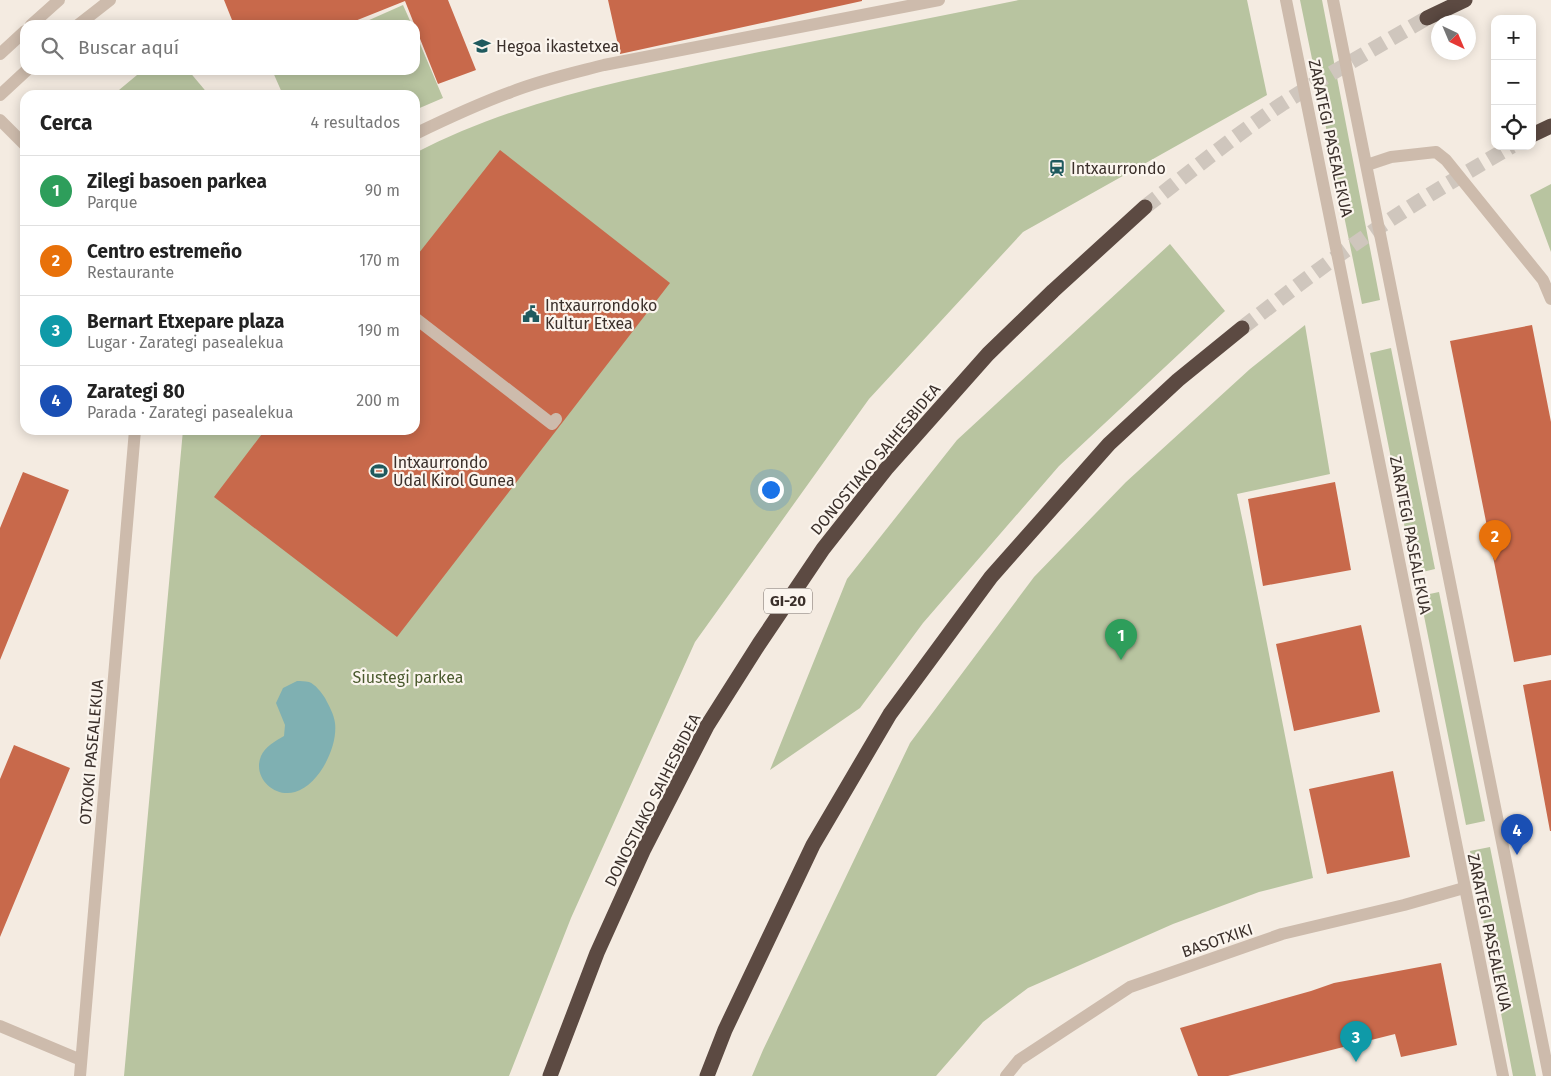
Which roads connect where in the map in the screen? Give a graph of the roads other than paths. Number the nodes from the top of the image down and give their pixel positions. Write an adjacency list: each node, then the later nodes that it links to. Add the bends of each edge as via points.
1 (59, 0): 8 (street)
2 (110, 0): 9 (street)
3 (939, 0): 16 (street, via 557,76)
4 (1286, 0): 26 (street, ZARATEGI PASEALEKUA)
5 (1333, 0): 19 (street, ZARATEGI PASEALEKUA)
6 (1465, 0): 7 (highway)
7 (1427, 18)
8 (37, 20)
9 (84, 20)
10 (20, 36): 11 (street)
11 (0, 54)
12 (22, 75): 13 (street)
13 (0, 95)
14 (0, 120): 18 (street)
15 (1551, 126): 17 (highway)
16 (420, 132)
17 (1536, 134)
18 (20, 140)
19 (1367, 165): 21 (street, via 1391,157 1436,152 1446,160 1543,280); 34 (street, ZARATEGI PASEALEKUA)
20 (1145, 207): 30 (highway, DONOSTIAKO SAIHESBIDEA / GI-20, via 988,354 886,468 823,549 707,726 644,849 597,953)
21 (1551, 298)
22 (420, 322): 24 (street, via 552,424)
23 (1242, 328): 31 (highway, via 1178,380 1109,444 991,578 890,714 813,845 725,1030)
24 (556, 419)
25 (135, 435): 28 (street, OTXOKI PASEALEKUA)
26 (1464, 888): 32 (street, BASOTXIKI, via 1282,934 1130,987 1019,1060); 33 (street, ZARATEGI PASEALEKUA)
27 (0, 1026): 28 (street)
28 (81, 1060): 29 (street, OTXOKI PASEALEKUA)
29 (80, 1076)
30 (550, 1076)
31 (707, 1076)
32 (1006, 1076)
33 (1503, 1076)
34 (1548, 1076)

